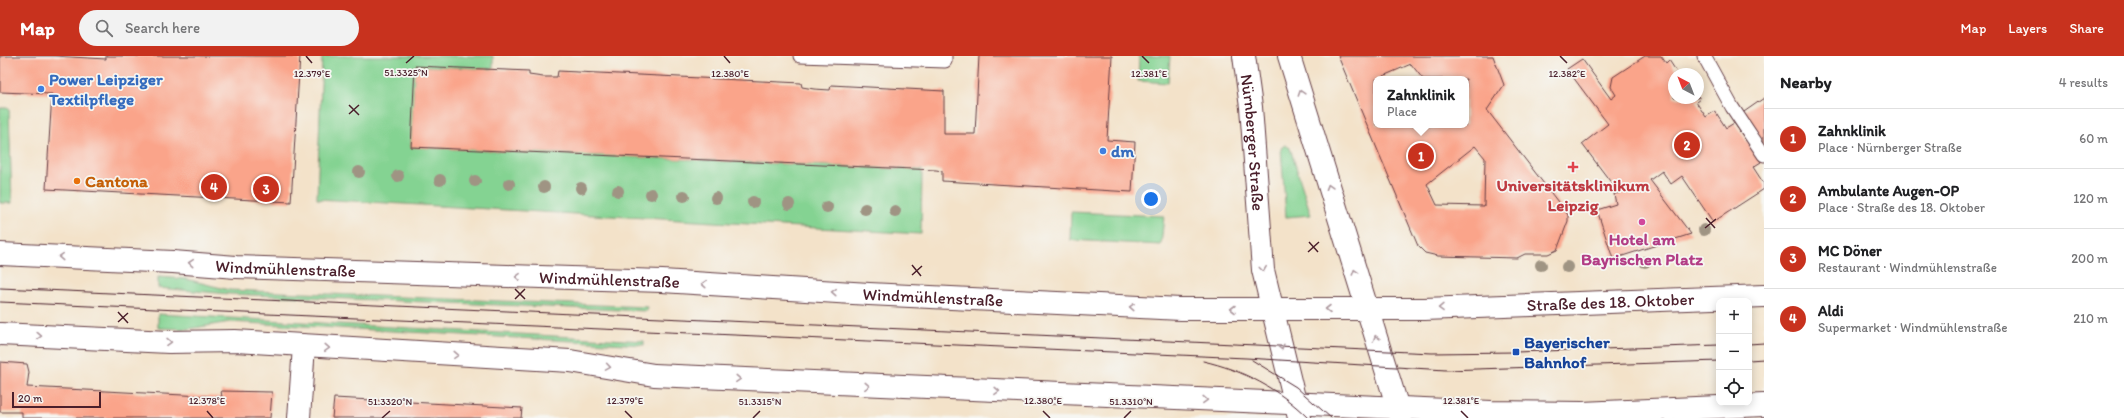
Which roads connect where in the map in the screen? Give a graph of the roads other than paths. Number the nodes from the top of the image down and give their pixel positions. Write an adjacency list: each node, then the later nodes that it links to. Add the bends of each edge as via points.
1 (800, 56): 2 (lane, via 945,61)
2 (945, 56)
3 (1244, 56): 9 (main road, Nürnberger Straße, one-way to 9, via 1251,107 1263,270)
4 (1289, 56): 10 (main road, one-way to 4)
5 (1704, 56): 6 (lane, via 1732,107)
6 (1764, 154)
7 (0, 254): 9 (main road, Windmühlenstraße, one-way to 7, via 1171,309 662,281 236,267)
8 (1764, 296): 10 (main road, Straße des 18. Oktober, one-way to 10)
9 (1272, 309): 10 (main road, Windmühlenstraße, one-way to 9); 14 (main road, Nürnberger Straße, one-way to 14)
10 (1367, 309): 15 (main road, one-way to 10)
11 (0, 334): 12 (main road, one-way to 12, via 169,342 235,341)
12 (304, 346): 14 (main road, one-way to 14, via 570,361 654,375 1166,399); 16 (main road)
13 (1764, 405): 15 (main road, via 1582,413)
14 (1297, 411): 15 (main road)
15 (1400, 413)
16 (299, 418)

